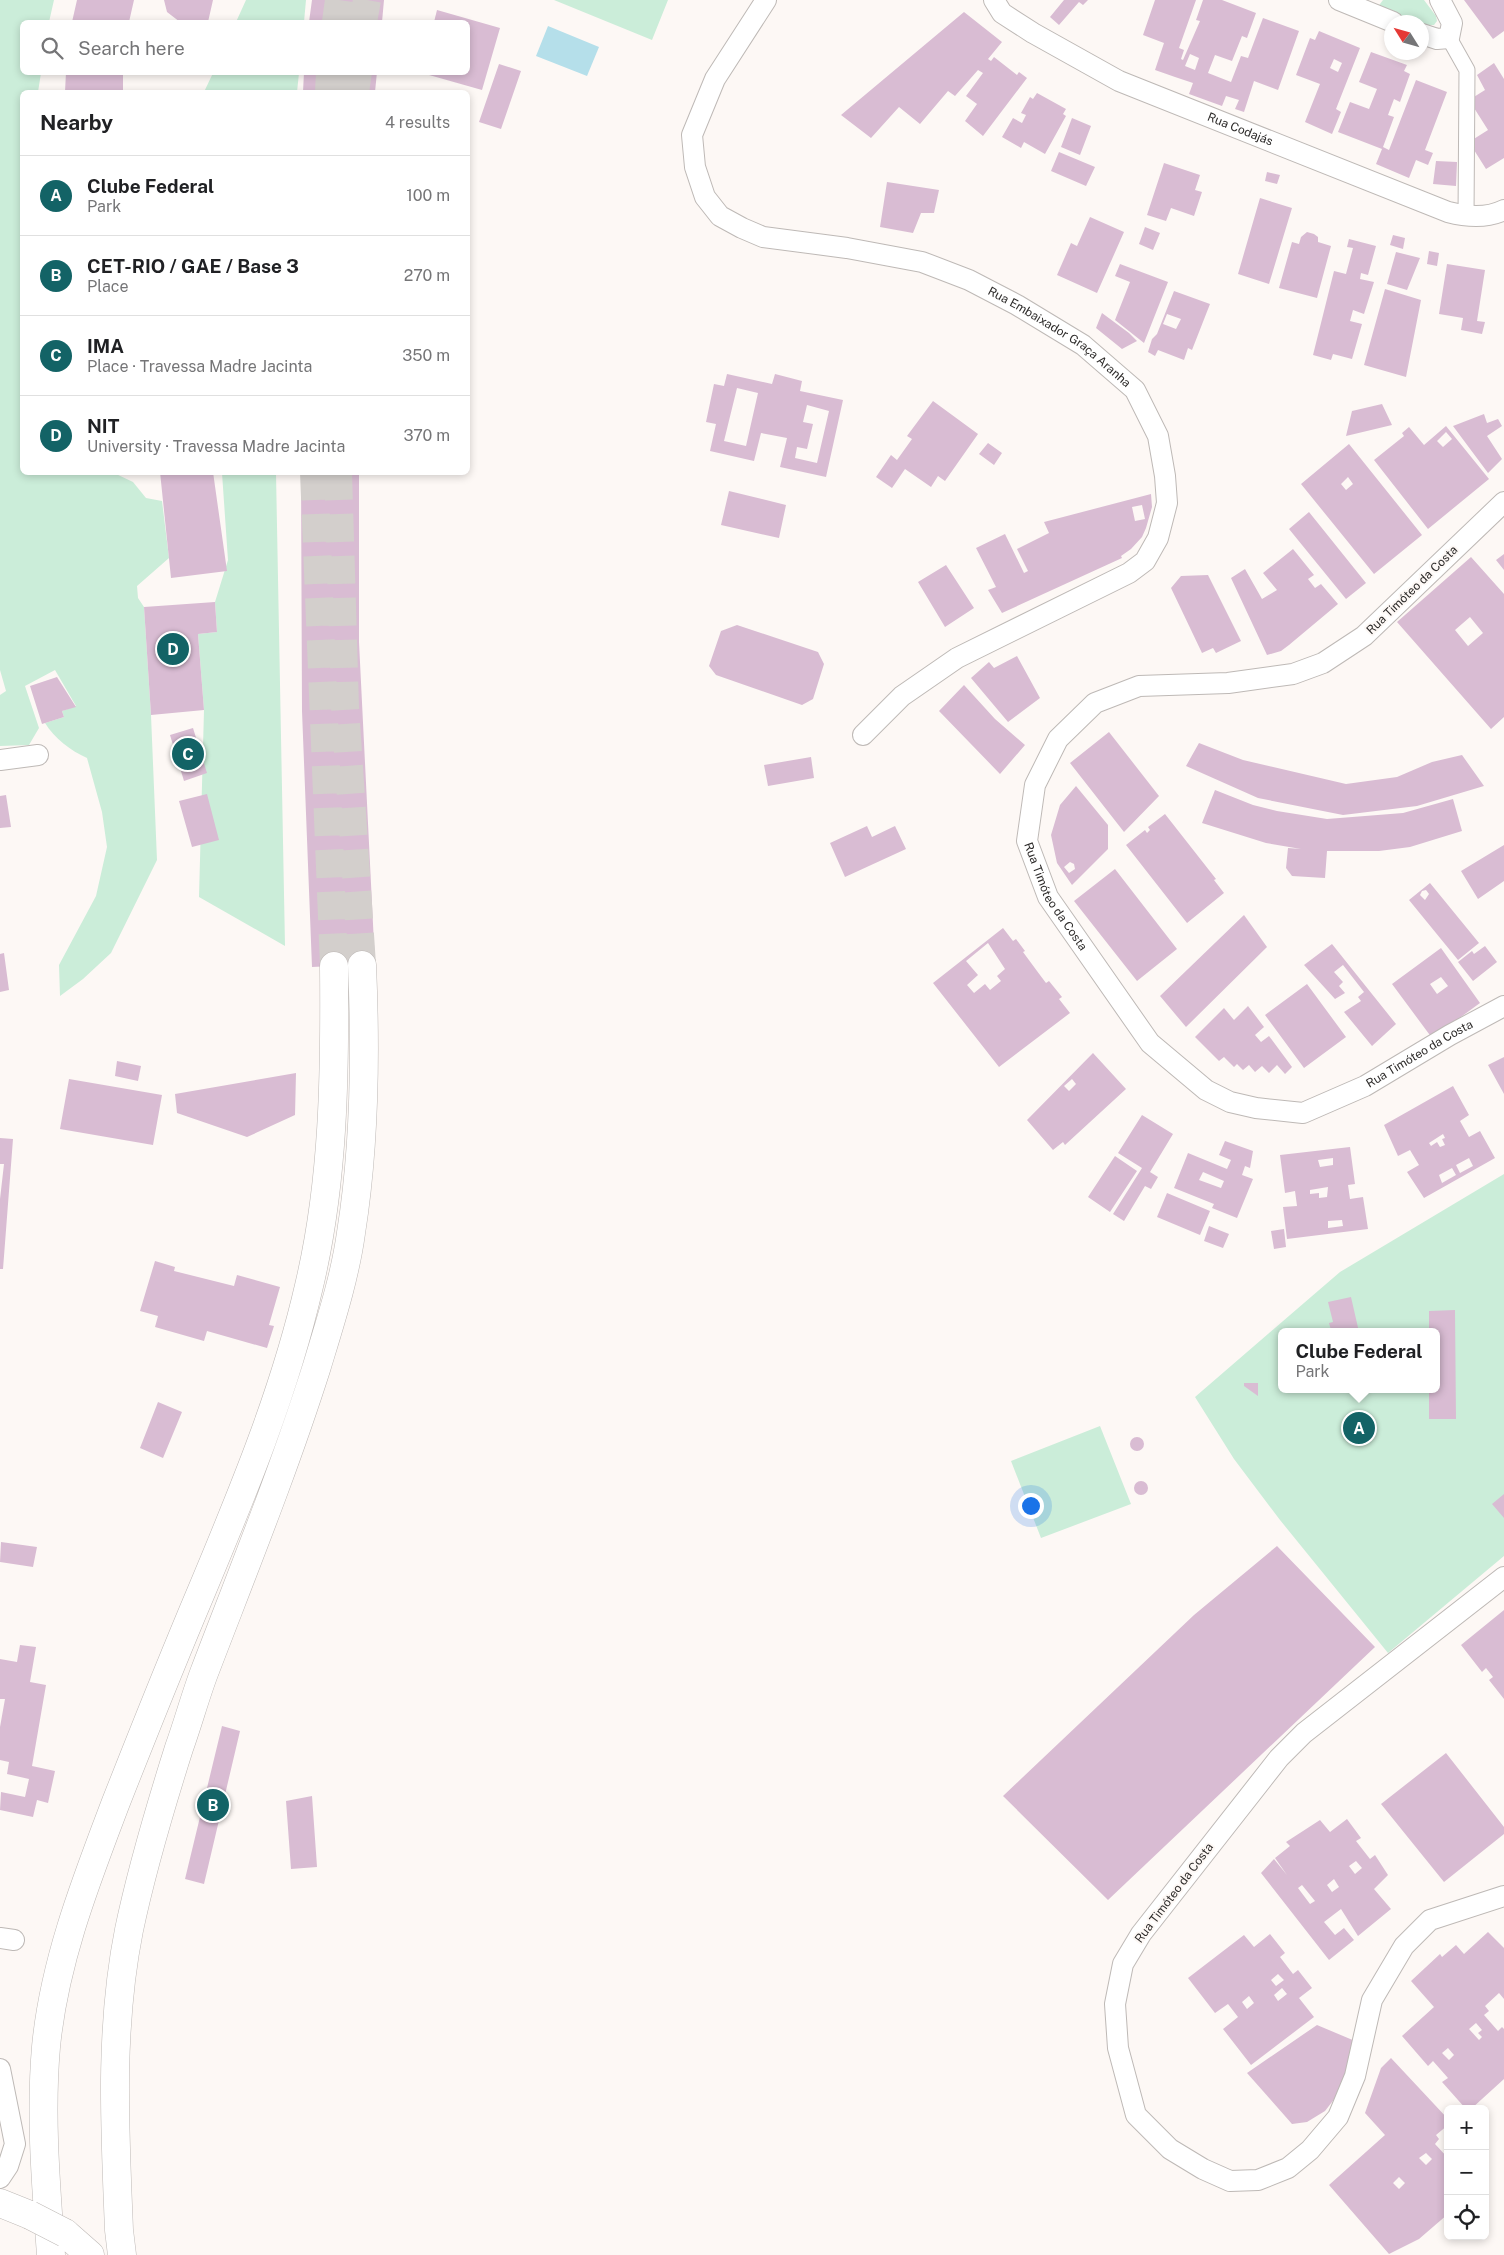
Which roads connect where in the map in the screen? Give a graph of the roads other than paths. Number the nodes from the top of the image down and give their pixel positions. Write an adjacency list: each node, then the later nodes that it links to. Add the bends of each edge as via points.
1 (766, 0): 11 (street, Rua Embaixador Graça Aranha, via 715,79 692,135 695,167 705,197 720,216 763,237 922,262 969,280 1017,305 1083,345 1135,390 1158,436 1165,476 1167,504 1158,538 1145,561 1129,573 957,658 902,696)
2 (994, 0): 9 (street, Rua Codajás, via 1002,13 1119,81)
3 (1339, 0): 5 (street)
4 (1440, 0): 7 (street, via 1452,23)
5 (1384, 18)
6 (1429, 36): 7 (street)
7 (1449, 38): 9 (street, via 1467,70)
8 (1504, 210): 9 (street, Rua Codajás, via 1497,214)
9 (1466, 217)
10 (1504, 502): 16 (street, Rua Timóteo da Costa, via 1364,636 1323,663 1293,674 1228,683 1140,686 1096,704 1058,739 1035,785 1027,840 1048,897 1150,1043 1206,1090 1230,1102 1303,1113 1365,1086)
11 (863, 735)
12 (38, 755): 13 (street)
13 (0, 760)
14 (362, 965): 24 (highway, via 364,1079 361,1147 351,1235 326,1335 300,1418 202,1678 157,1818 129,1932 118,2015 114,2082)
15 (334, 966): 22 (highway, via 335,1069 329,1161 309,1288 279,1392 236,1509 152,1709 91,1868 71,1927 58,1984 46,2046 44,2170)
16 (1504, 1006)
17 (1504, 1577): 18 (street, Rua Timóteo da Costa, via 1304,1732 1278,1758 1141,1934 1124,1964 1115,2004 1118,2048 1136,2115 1170,2149 1230,2181 1258,2180 1288,2168 1310,2150 1338,2117 1355,2076 1372,2000 1404,1946 1430,1920)
18 (1504, 1896)
19 (0, 2069): 20 (street, via 15,2144)
20 (0, 2178)
21 (0, 2203): 22 (highway, bridge, via 30,2215)
22 (58, 2244): 23 (highway)
23 (90, 2255)
24 (122, 2255)

